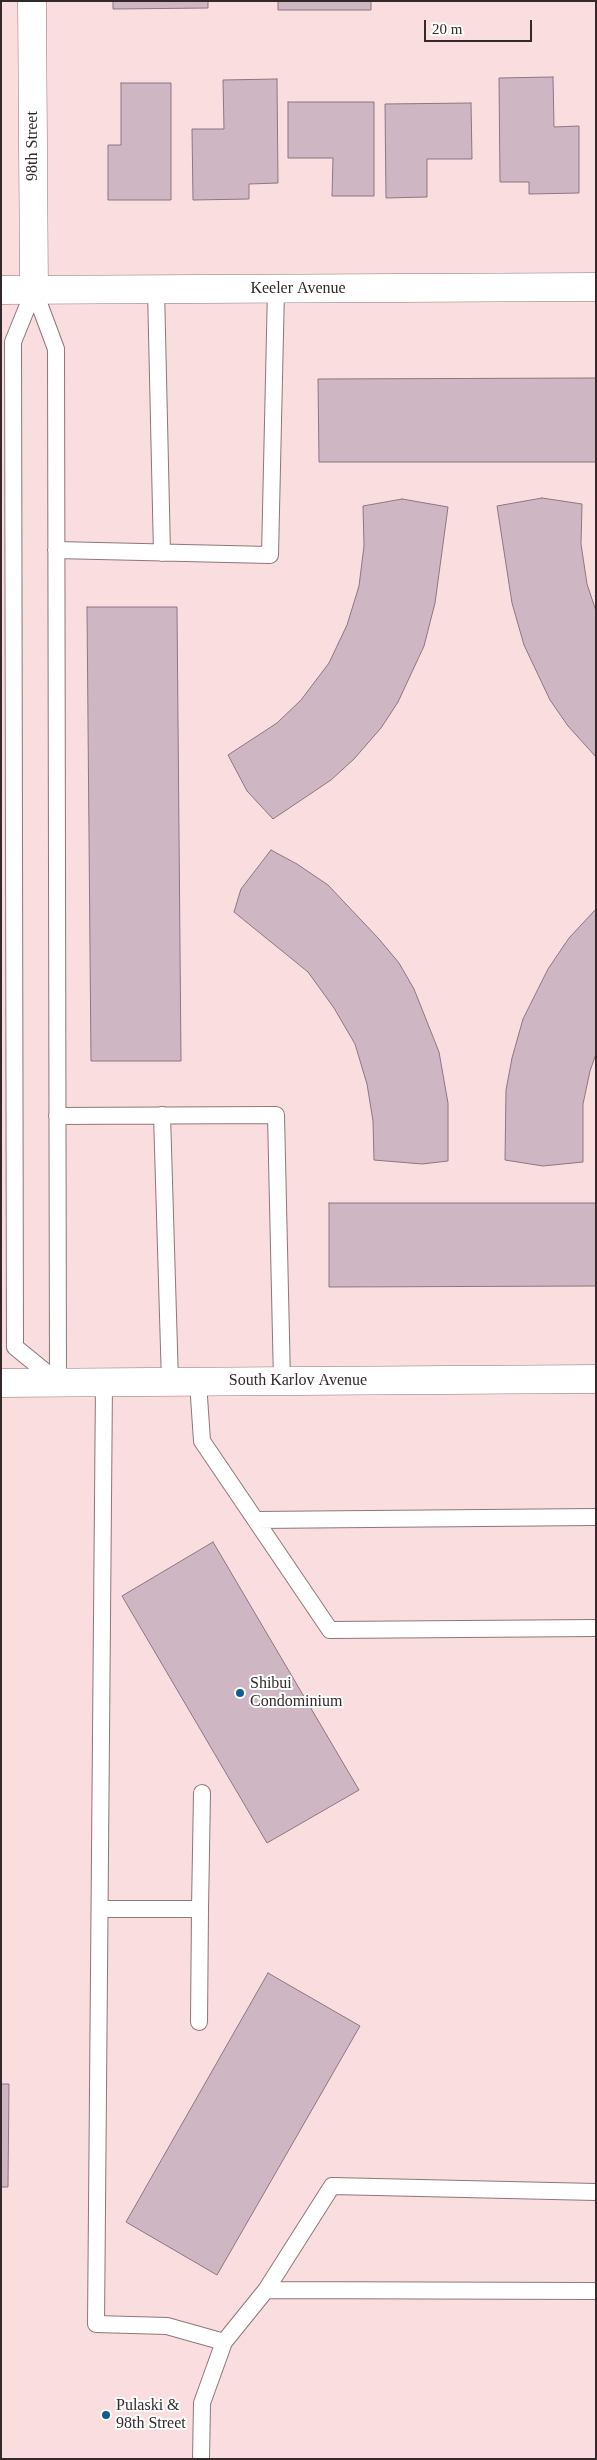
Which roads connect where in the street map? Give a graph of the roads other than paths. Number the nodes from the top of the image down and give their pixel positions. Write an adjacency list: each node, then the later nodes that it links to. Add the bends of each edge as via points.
1 (32, 1): 5 (street, 98th Street)
2 (596, 287): 3 (street, Keeler Avenue)
3 (276, 289): 6 (street, Keeler Avenue); 9 (lane, via 270,555)
4 (1, 290): 5 (street, Keeler Avenue)
5 (34, 290): 6 (street, Keeler Avenue); 7 (lane, via 13,342); 8 (lane, via 56,349)
6 (156, 290): 9 (lane)
7 (7, 516): 10 (lane)
8 (56, 550): 9 (lane); 11 (lane)
9 (162, 553)
10 (8, 832): 13 (lane)
11 (57, 1116): 12 (lane); 16 (lane)
12 (162, 1116): 15 (lane, via 276,1115); 18 (lane)
13 (8, 1161): 16 (lane, via 15,1347)
14 (596, 1379): 15 (street, South Karlov Avenue)
15 (282, 1381): 19 (street, South Karlov Avenue)
16 (58, 1382): 17 (street, South Karlov Avenue); 20 (street, South Karlov Avenue)
17 (104, 1382): 18 (street, South Karlov Avenue); 25 (lane)
18 (170, 1382): 19 (street, South Karlov Avenue)
19 (198, 1382): 22 (lane, via 202,1441)
20 (1, 1383)
21 (596, 1516): 22 (lane)
22 (256, 1520): 23 (lane, via 330,1630)
23 (596, 1628)
24 (202, 1793): 26 (lane)
25 (100, 1908): 26 (lane); 31 (lane, via 96,2324 167,2326)
26 (200, 1909): 27 (lane)
27 (199, 2022)
28 (596, 2192): 29 (lane, via 332,2186)
29 (266, 2290): 30 (lane); 31 (lane)
30 (596, 2291)
31 (224, 2342): 32 (lane, via 202,2403)
32 (201, 2459)

